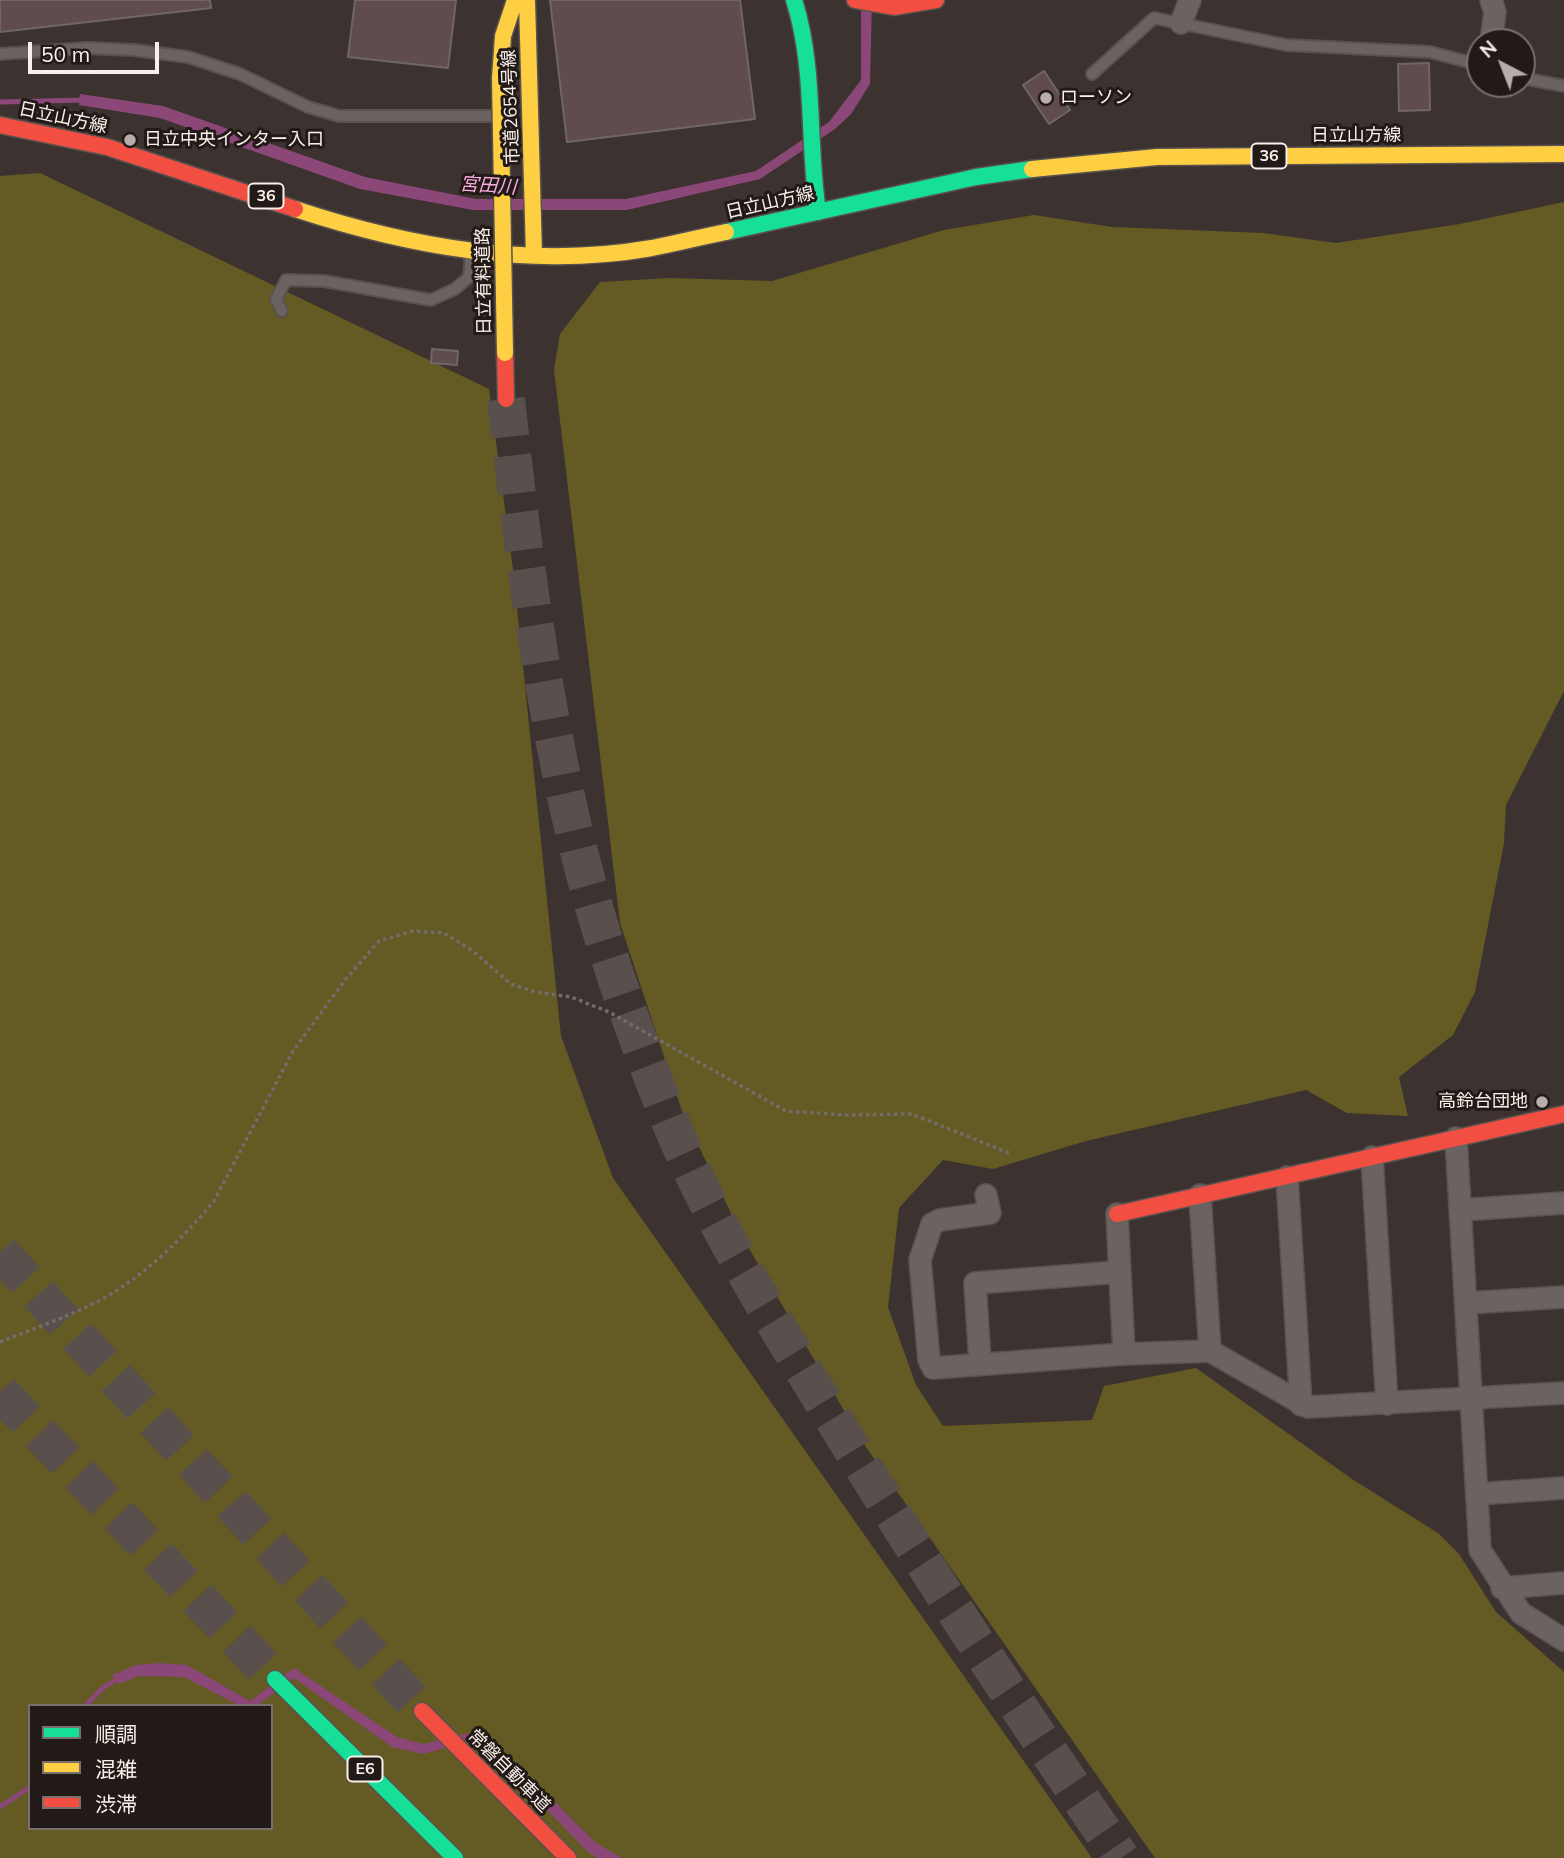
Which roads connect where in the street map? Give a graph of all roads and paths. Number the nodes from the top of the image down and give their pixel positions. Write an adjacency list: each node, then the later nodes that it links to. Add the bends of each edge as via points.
1 (515, 0): 22 (main road, 日立有料道路, bridge, via 503,36 499,78)
2 (527, 0): 20 (main road, 市道2654号線, via 526,117 533,175)
3 (855, 0): 4 (main road, via 912,6)
4 (936, 0)
5 (1189, 0): 8 (street)
6 (1491, 0): 9 (street)
7 (796, 7): 18 (main road, via 808,55 811,176)
8 (1181, 23): 11 (lane, via 1286,45 1430,52); 12 (lane, via 1154,18)
9 (1493, 28)
10 (0, 54): 15 (lane, via 87,48 188,57 339,116)
11 (1466, 61)
12 (1092, 74)
13 (1536, 81): 14 (lane)
14 (1564, 86)
15 (507, 116)
16 (0, 125): 19 (main road, 日立山方線 / 36, via 117,149 384,234)
17 (1564, 154): 18 (main road, 日立山方線 / 36, via 1143,158 1016,169)
18 (818, 212): 20 (main road, 日立山方線 / 36, via 651,248)
19 (471, 251): 20 (main road, 日立山方線 / 36); 21 (lane, via 469,277 431,300 324,281 286,280 276,299)
20 (534, 255)
21 (282, 311)
22 (506, 399)
23 (1564, 1114): 24 (main road)
24 (1456, 1138): 26 (main road); 31 (street)
25 (1009, 1153): 36 (path, via 912,1114 786,1111 609,1013 571,996 511,984 444,933 413,931 379,941 345,980 293,1051 214,1201 197,1221 132,1280 84,1308)
26 (1372, 1157): 27 (main road); 42 (street)
27 (1287, 1177): 29 (main road); 43 (street)
28 (986, 1195): 39 (street, via 989,1213 932,1224 920,1261 933,1368)
29 (1200, 1195): 32 (main road); 37 (street)
30 (1564, 1203): 31 (street)
31 (1461, 1210): 35 (street)
32 (1117, 1214): 33 (street)
33 (1119, 1272): 38 (street); 39 (street, via 975,1283)
34 (1564, 1297): 35 (street)
35 (1466, 1303): 41 (street)
36 (0, 1342)
37 (1210, 1351): 38 (street); 43 (street)
38 (1124, 1354): 39 (street)
39 (980, 1362)
40 (1564, 1393): 41 (street)
41 (1472, 1399): 42 (street); 45 (street)
42 (1387, 1404): 43 (street)
43 (1301, 1405)
44 (1564, 1488): 45 (street)
45 (1477, 1494): 47 (street, via 1480,1550)
46 (1564, 1583): 47 (street)
47 (1502, 1588): 48 (street, via 1521,1613)
48 (1564, 1640)
49 (275, 1679): 51 (main road, E6)
50 (422, 1711): 52 (main road, 常磐自動車道)
51 (455, 1858)
52 (568, 1858)

